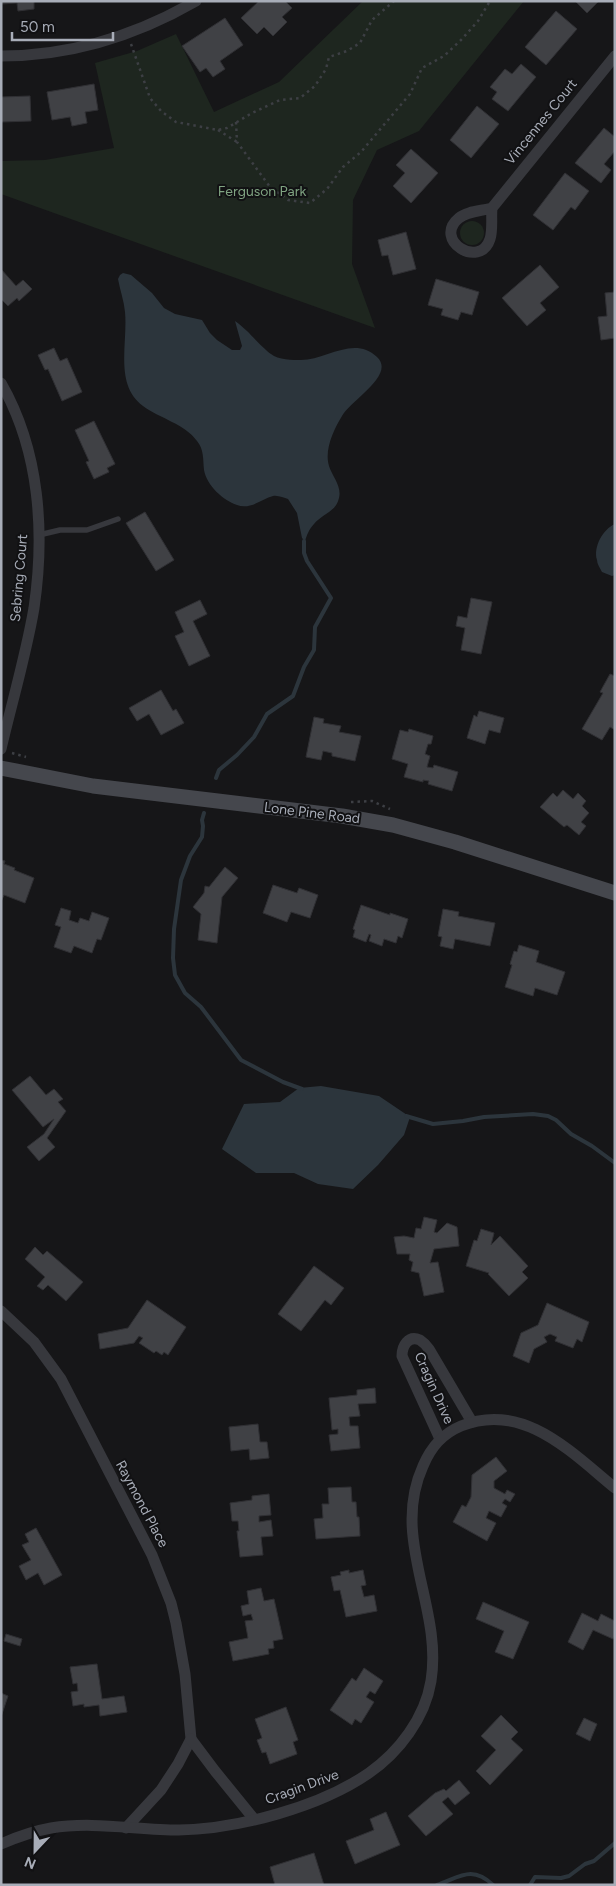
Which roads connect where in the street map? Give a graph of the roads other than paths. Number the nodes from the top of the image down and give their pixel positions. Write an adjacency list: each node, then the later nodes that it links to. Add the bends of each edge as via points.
1 (196, 1): 2 (street, via 169,16 96,43 57,51)
2 (1, 56)
3 (615, 56): 4 (street, Vincennes Court)
4 (492, 208)
5 (1, 383): 7 (street, Sebring Court, via 20,425 32,470)
6 (118, 519): 7 (lane, via 87,530 60,530)
7 (39, 535): 8 (street, Sebring Court, via 34,609)
8 (1, 749)
9 (1, 768): 10 (street, Lone Pine Road, via 93,786 393,825)
10 (615, 893)
11 (1, 1311): 15 (street, Raymond Place, via 34,1342 61,1379 152,1555 179,1638)
12 (472, 1422): 13 (street, Cragin Drive); 13 (street, Cragin Drive, via 429,1349 420,1340 406,1342 402,1356); 14 (street, Cragin Drive, via 504,1419 529,1426 559,1442)
13 (440, 1439): 16 (street, Cragin Drive, via 433,1446 418,1477 411,1510 433,1658 431,1683 421,1711 395,1750 359,1780 298,1807)
14 (615, 1488)
15 (191, 1738): 16 (street); 17 (street, Raymond Place, via 161,1790)
16 (254, 1819): 17 (street, Cragin Drive, via 204,1829)
17 (126, 1828): 18 (street, Cragin Drive, via 52,1828 34,1831)
18 (1, 1844)

